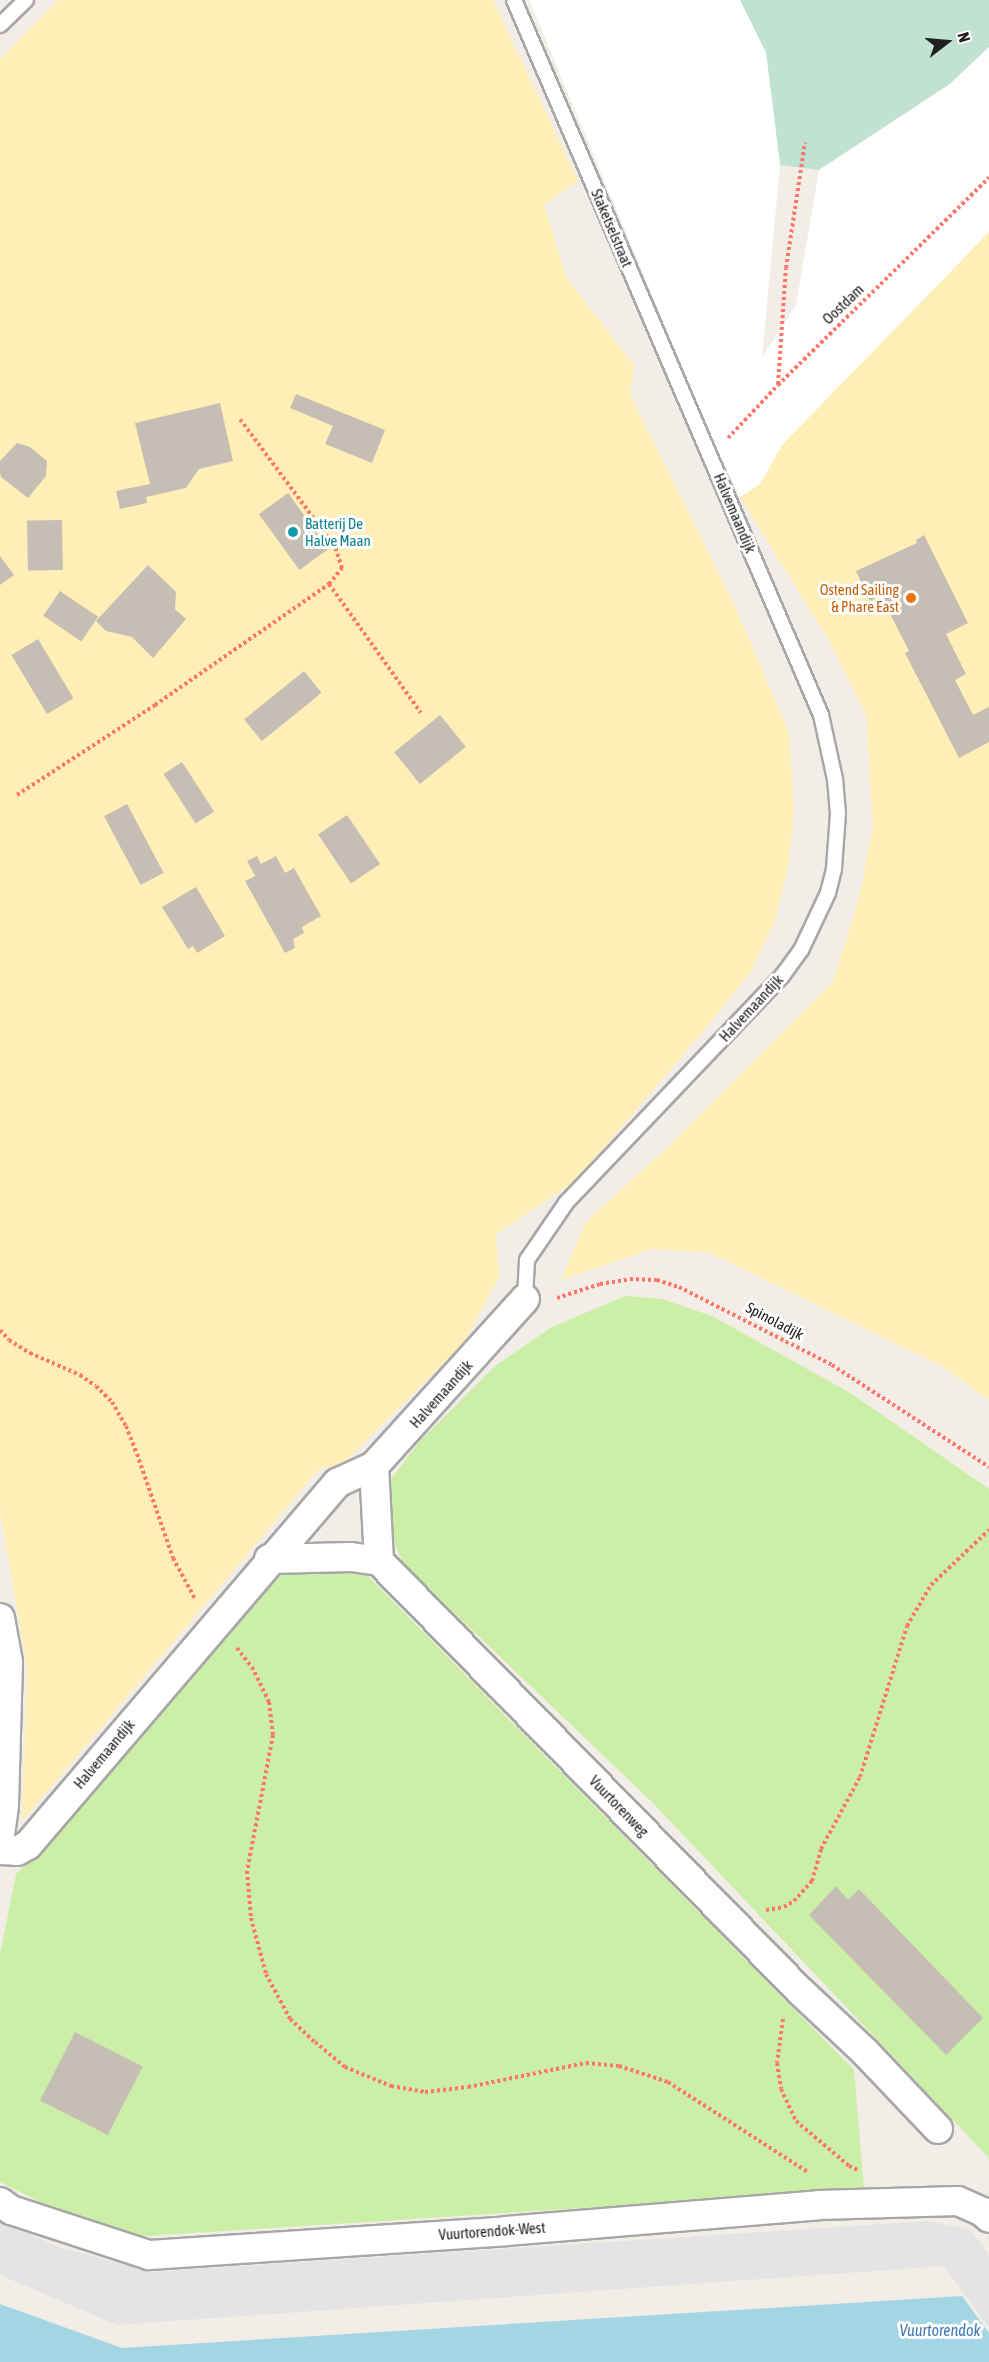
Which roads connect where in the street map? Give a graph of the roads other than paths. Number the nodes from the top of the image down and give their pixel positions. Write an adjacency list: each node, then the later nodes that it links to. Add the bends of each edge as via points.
1 (26, 0): 3 (lane)
2 (514, 0): 4 (lane, Staketselstraat)
3 (0, 25)
4 (710, 456): 5 (lane, Halvemaandijk, via 821,715 838,813 834,869 814,926 782,976 566,1203 550,1225 527,1260)
5 (525, 1299): 6 (street, Halvemaandijk)
6 (375, 1466): 7 (street, Halvemaandijk, via 337,1483); 8 (street)
7 (269, 1559): 8 (street, via 351,1557); 11 (street, Halvemaandijk, via 28,1845 17,1851)
8 (379, 1561): 12 (street, Vuurtorenweg)
9 (0, 1618): 10 (street, via 8,1662)
10 (0, 1835)
11 (0, 1850)
12 (938, 2129)
13 (0, 2202): 14 (street, Vuurtorendok-West, via 11,2210 149,2255 819,2205 958,2201)
14 (989, 2218)

